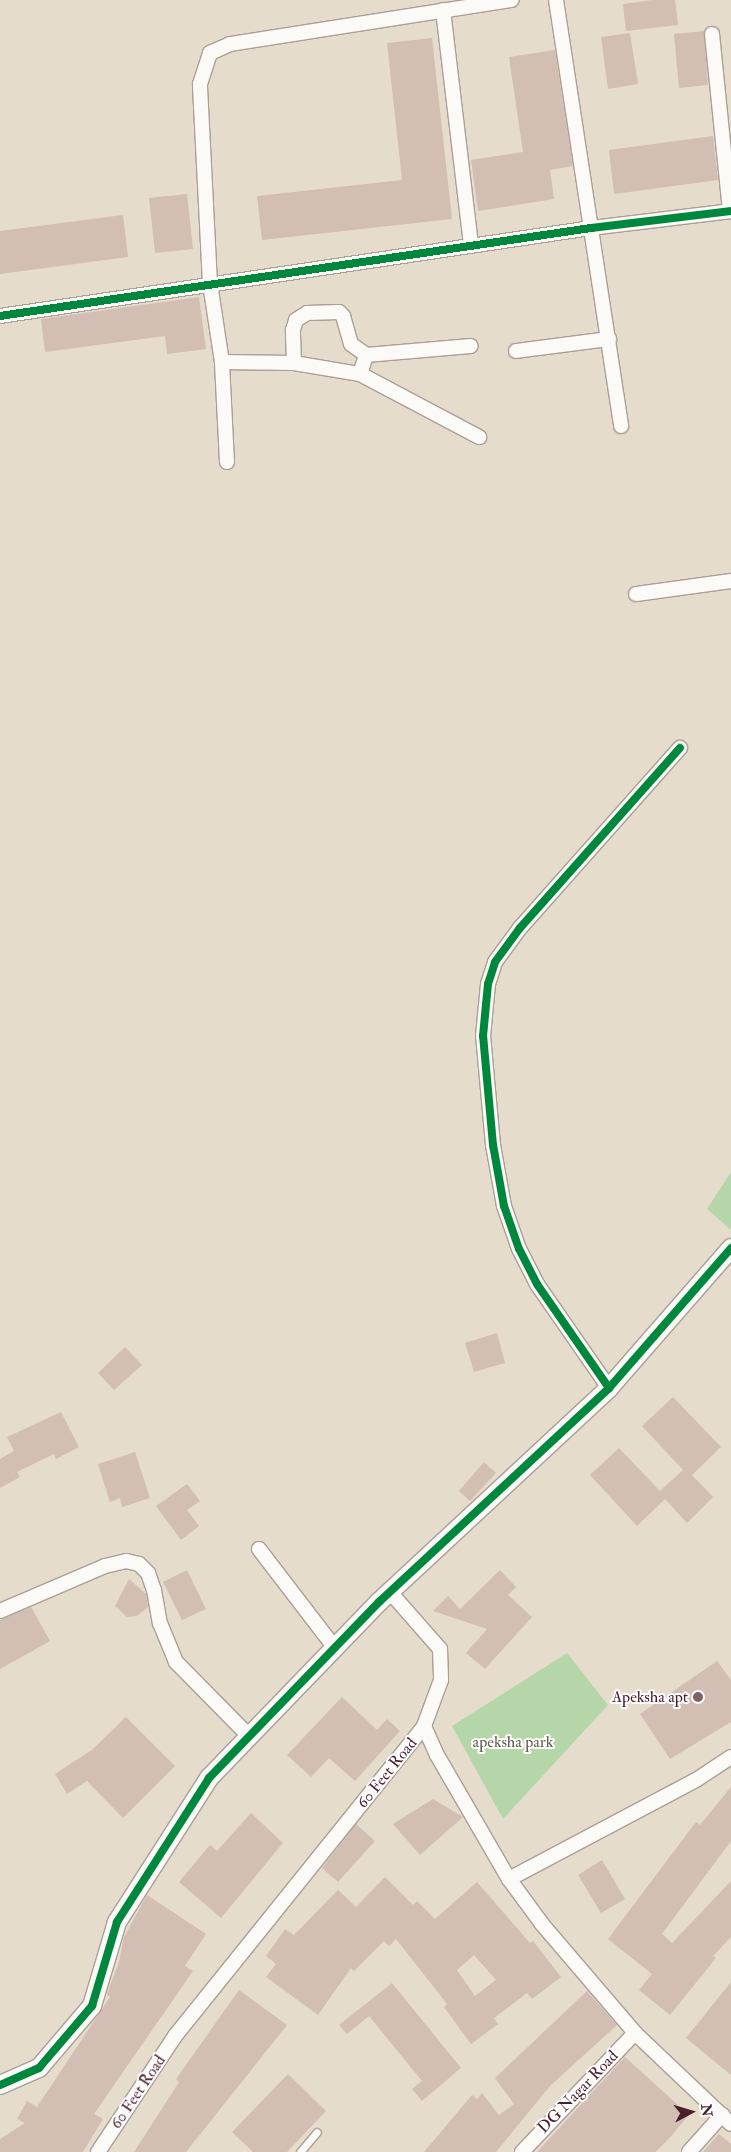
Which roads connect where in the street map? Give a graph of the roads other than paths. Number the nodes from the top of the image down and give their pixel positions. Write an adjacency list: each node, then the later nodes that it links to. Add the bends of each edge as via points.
1 (512, 0): 3 (street)
2 (556, 0): 6 (street)
3 (443, 10): 7 (street); 8 (street, via 230,44 210,53 200,84)
4 (712, 34): 5 (street)
5 (730, 211): 6 (street)
6 (591, 228): 7 (street); 10 (street)
7 (471, 245): 8 (street)
8 (210, 284): 9 (street); 14 (street)
9 (0, 316)
10 (609, 339): 12 (street); 17 (street)
11 (471, 346): 13 (street)
12 (516, 351)
13 (366, 355): 15 (street, via 351,344 339,312 306,313 296,320 293,330); 16 (street)
14 (222, 362): 15 (street); 19 (street)
15 (294, 363): 16 (street)
16 (360, 374): 18 (street)
17 (621, 426)
18 (479, 438)
19 (227, 462)
20 (731, 581): 21 (street)
21 (636, 594)
22 (680, 748): 24 (street, via 520,928 495,962 488,984 483,1036 493,1146 504,1206 518,1249 537,1284)
23 (731, 1248): 24 (street)
24 (609, 1388): 26 (street)
25 (259, 1549): 28 (street)
26 (390, 1592): 28 (street); 29 (street, via 440,1649 441,1680)
27 (0, 1611): 30 (street, via 105,1566 126,1561 139,1564 148,1573 160,1622 176,1662)
28 (335, 1648): 30 (street)
29 (424, 1726): 32 (street, 60 Feet Road, via 437,1755); 39 (street, 60 Feet Road, via 175,2036)
30 (250, 1737): 36 (street, via 209,1778 117,1922 92,2006 39,2068)
31 (731, 1756): 32 (street, via 696,1780)
32 (509, 1879): 33 (street, 60 Feet Road)
33 (606, 1998): 34 (street, 60 Feet Road); 35 (street)
34 (635, 2032): 35 (street, 60 Feet Road); 41 (street, DG Nagar Road)
35 (653, 2049): 37 (street, 60 Feet Road)
36 (0, 2085)
37 (726, 2120): 42 (street)
38 (317, 2132): 40 (lane)
39 (98, 2152)
40 (300, 2152)
41 (522, 2152)
42 (689, 2152)

